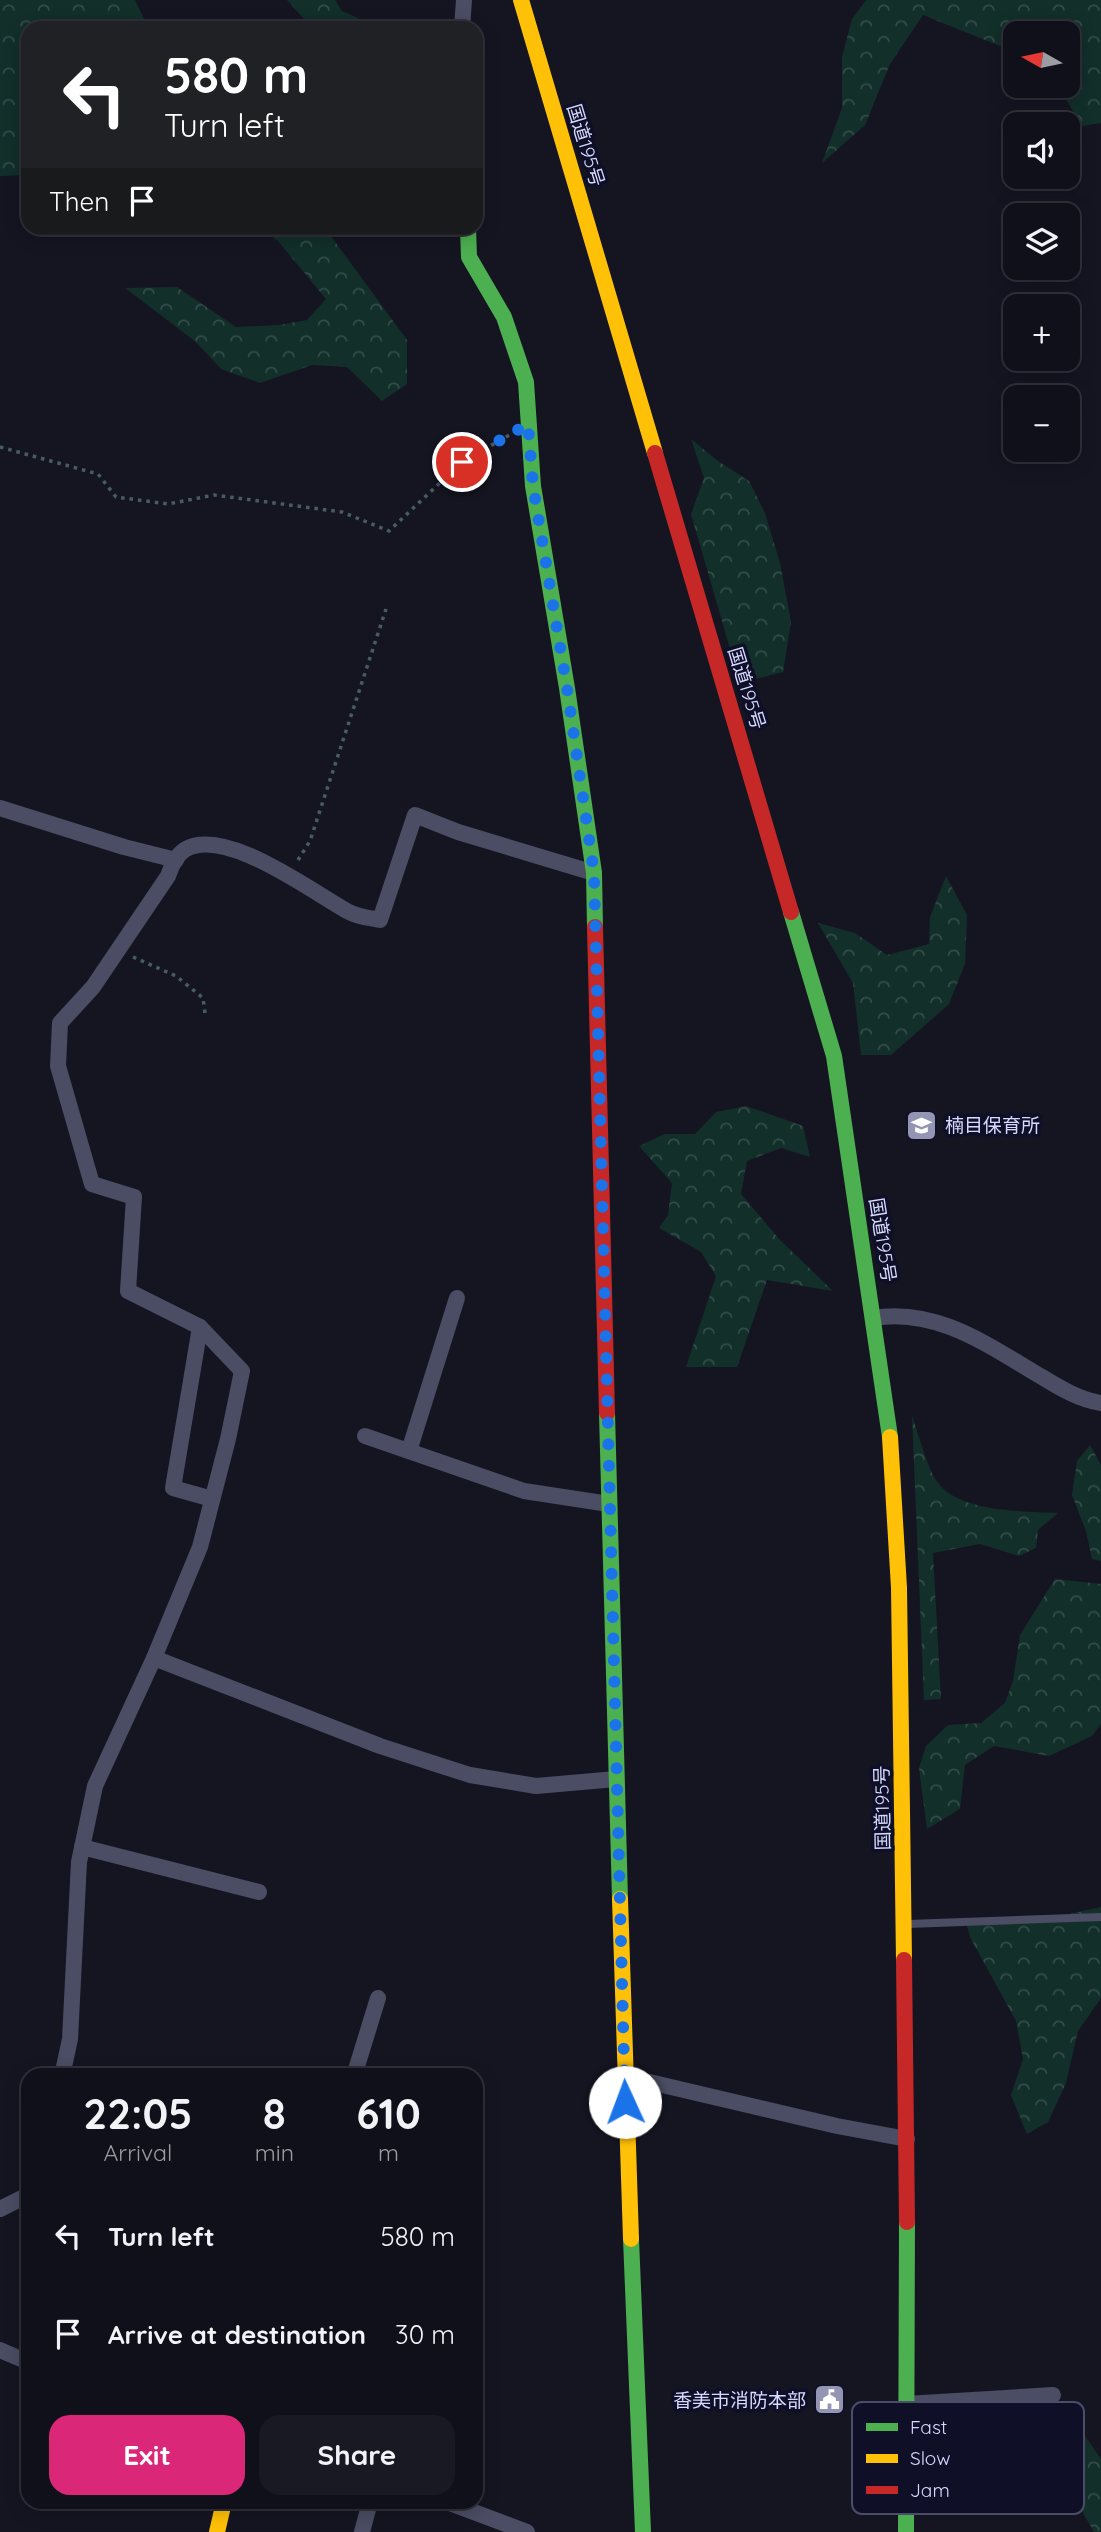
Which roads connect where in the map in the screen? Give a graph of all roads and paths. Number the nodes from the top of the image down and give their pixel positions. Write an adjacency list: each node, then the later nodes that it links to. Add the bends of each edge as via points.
1 (464, 0): 3 (street)
2 (521, 0): 15 (main road, 国道195号, via 834,1056)
3 (462, 21)
4 (468, 235): 5 (main road, via 468,257 504,317 526,382)
5 (528, 424): 6 (path, via 462,462 389,531 342,512 214,495 168,504 116,498 98,474); 10 (main road, via 537,510)
6 (0, 447)
7 (386, 609): 11 (path, via 310,841)
8 (0, 808): 9 (street)
9 (176, 860): 11 (street, via 184,849 222,844); 12 (street)
10 (594, 873): 11 (street, via 415,815 380,920 352,914); 21 (main road)
11 (288, 876)
12 (119, 950): 13 (path, via 176,976 203,998); 16 (street, via 60,1023 58,1066 92,1184 134,1197 128,1291)
13 (205, 1013)
14 (457, 1298): 19 (street)
15 (873, 1318): 17 (street, via 893,1315 939,1321 1079,1397); 27 (main road, 国道195号, via 889,1420 899,1588)
16 (200, 1327): 20 (street, via 243,1371); 20 (street, via 173,1488)
17 (1101, 1403)
18 (365, 1436): 19 (street)
19 (409, 1451): 21 (street, via 524,1491)
20 (212, 1499): 22 (street, via 200,1547)
21 (609, 1504): 23 (main road)
22 (154, 1658): 23 (street, via 380,1746 470,1775 536,1786); 24 (street, via 96,1786)
23 (615, 1780): 31 (main road)
24 (82, 1847): 25 (street); 29 (street, via 70,2039)
25 (258, 1892)
26 (1101, 1917): 27 (lane)
27 (905, 1924): 32 (main road, 国道195号)
28 (378, 1998): 30 (street)
29 (64, 2068)
30 (356, 2068)
31 (624, 2076): 32 (street); 47 (main road)
32 (907, 2139): 38 (main road, 国道195号)
33 (21, 2198): 34 (street)
34 (0, 2209)
35 (0, 2350): 36 (street)
36 (21, 2359)
37 (1054, 2395): 39 (street)
38 (906, 2402)
39 (939, 2402)
40 (222, 2509): 44 (main road)
41 (368, 2509): 45 (street)
42 (466, 2509): 46 (street)
43 (906, 2514): 48 (main road, 国道195号)
44 (217, 2532)
45 (362, 2532)
46 (527, 2532)
47 (643, 2532)
48 (906, 2532)

